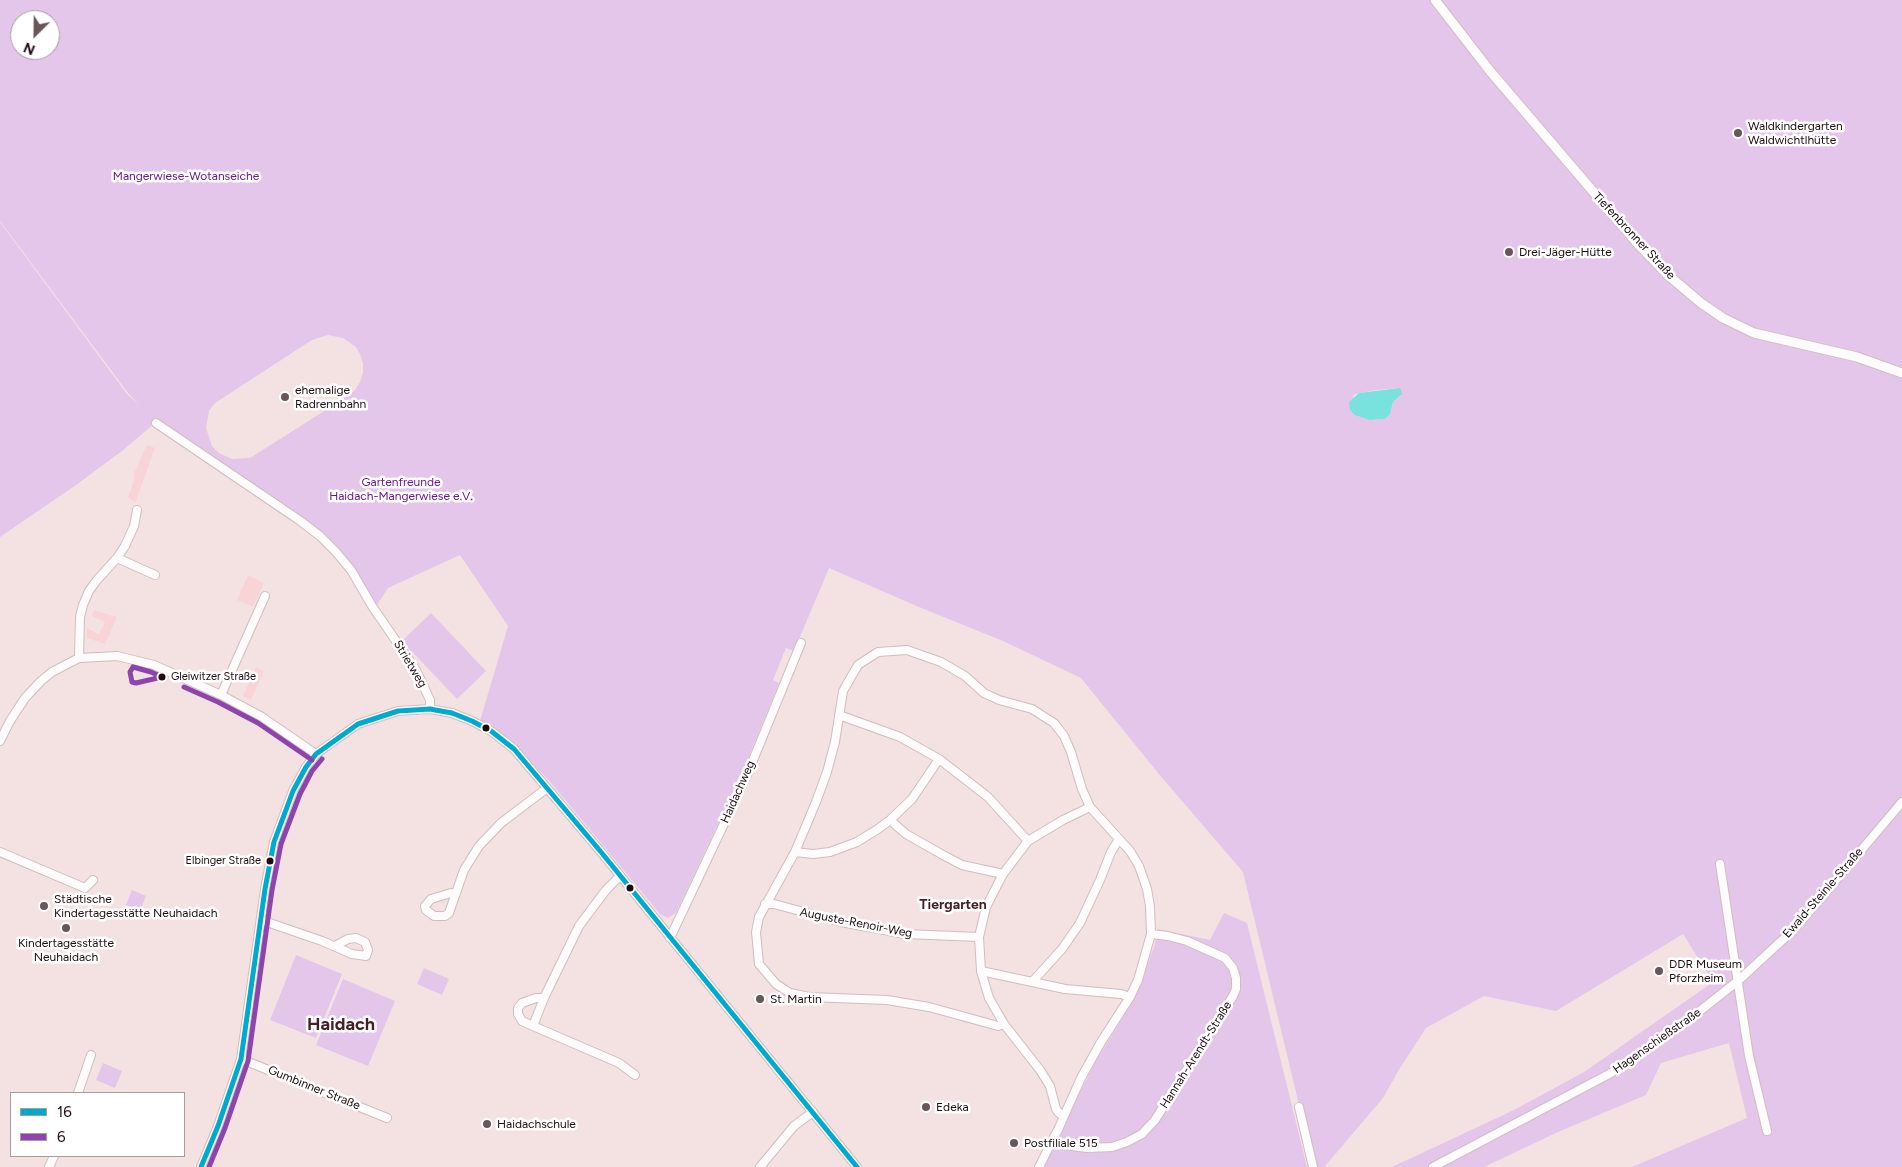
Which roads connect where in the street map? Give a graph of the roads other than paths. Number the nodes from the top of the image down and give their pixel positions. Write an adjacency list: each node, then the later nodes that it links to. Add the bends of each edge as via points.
1 (1436, 0): 2 (street, Tiefenbronner Straße, via 1490,71 1638,244 1701,303 1754,333 1858,357)
2 (1902, 373)
3 (156, 423): 11 (street, Strietweg, via 299,520 336,552 416,670 430,700)
4 (137, 510): 5 (street, via 134,526)
5 (117, 558): 6 (street); 9 (street, via 89,591 83,605)
6 (155, 575)
7 (265, 596): 10 (street)
8 (801, 643): 33 (street, Haidachweg, via 747,775)
9 (79, 658): 10 (street, via 128,658 154,665); 13 (street, via 52,672 27,695)
10 (221, 695): 14 (street, via 262,717)
11 (430, 709): 14 (street, via 398,710 376,716 358,724); 16 (street, via 452,714 491,731 510,744)
12 (839, 715): 15 (street, via 900,737); 18 (street, via 848,680 868,657 890,650 925,655 965,676 984,693 1032,708 1054,723 1072,752); 23 (street, via 827,772)
13 (0, 741)
14 (316, 754): 30 (street, via 292,791 274,842)
15 (939, 758): 19 (street, via 912,799); 21 (street, via 988,797)
16 (547, 788): 26 (street); 28 (street, via 501,822 479,846)
17 (1902, 802): 36 (street, Ewald-Steinle-Straße, via 1808,913)
18 (1090, 807): 20 (street); 21 (street)
19 (890, 820): 23 (street, via 857,842 830,852); 25 (street, via 906,834 962,865)
20 (1119, 839): 31 (street, via 1130,851 1147,889); 37 (street, via 1080,923)
21 (1028, 841): 25 (street)
22 (0, 852): 27 (street, via 85,888)
23 (795, 852): 29 (street)
24 (1720, 864): 36 (street)
25 (1003, 874): 32 (street, via 986,907)
26 (620, 876): 33 (street); 39 (street, via 579,926)
27 (93, 880)
28 (454, 894)
29 (765, 904): 32 (street, Auguste-Renoir-Weg, via 905,934); 40 (street, via 758,917 756,932 758,961 776,984 790,993 809,997 887,1000 929,1007 998,1026)
30 (261, 920): 34 (street); 43 (street)
31 (1151, 934): 38 (street); 51 (street, Hannah-Arendt-Straße, via 1187,941 1224,958 1233,968 1236,978 1233,996 1155,1120 1142,1134 1112,1147 1087,1148)
32 (978, 937): 35 (street)
33 (670, 938): 47 (street)
34 (335, 946)
35 (980, 971): 37 (street); 40 (street, via 989,998)
36 (1739, 980): 50 (street, via 1750,1056); 57 (street, Hagenschießstraße, via 1648,1050 1611,1073)
37 (1034, 981): 38 (street)
38 (1130, 997): 48 (street, via 1101,1042)
39 (544, 998): 41 (street); 41 (street, via 529,1000 518,1008 522,1022)
40 (1004, 1024): 48 (street, via 1040,1070 1050,1086 1056,1109)
41 (533, 1026): 44 (street, via 619,1063)
42 (90, 1055): 45 (street)
43 (241, 1059): 49 (street, Gumbinner Straße); 52 (street)
44 (635, 1075)
45 (78, 1092)
46 (1299, 1107): 56 (street)
47 (813, 1112): 53 (street, via 794,1126); 54 (street)
48 (1064, 1116): 51 (street)
49 (387, 1118)
50 (1767, 1131)
51 (1051, 1143): 55 (street)
52 (200, 1167)
53 (760, 1167)
54 (857, 1167)
55 (1039, 1167)
56 (1313, 1167)
57 (1433, 1167)

